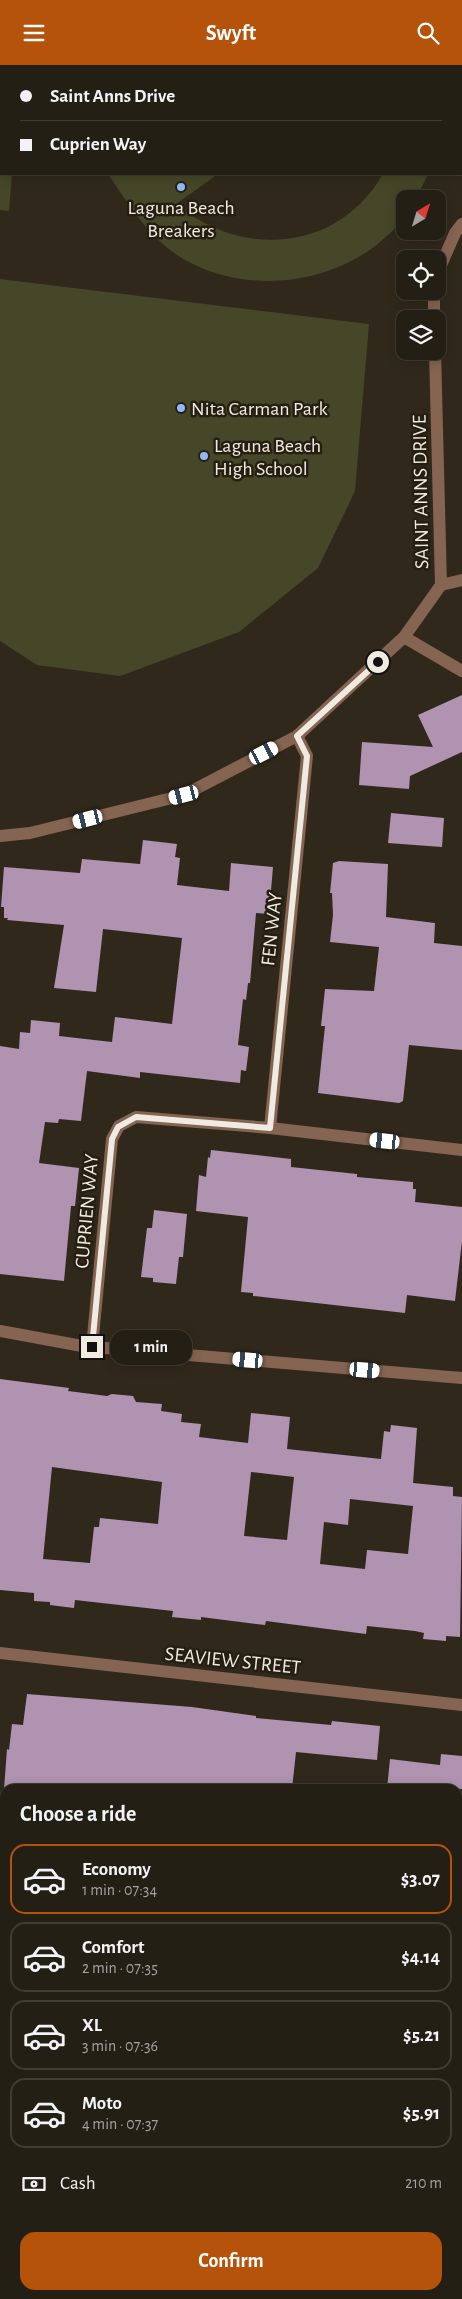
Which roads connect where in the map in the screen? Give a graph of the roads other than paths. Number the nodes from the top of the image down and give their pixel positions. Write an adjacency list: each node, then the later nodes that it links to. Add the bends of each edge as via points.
1 (462, 224): 2 (street)
2 (446, 254)
3 (435, 360): 5 (street, SAINT ANNS DRIVE)
4 (462, 580): 5 (street)
5 (441, 585): 6 (street, SAINT ANNS DRIVE)
6 (404, 637): 7 (street); 8 (street, SAINT ANNS DRIVE)
7 (462, 671)
8 (297, 736): 9 (street, SAINT ANNS DRIVE, via 184,795 30,833); 10 (street, FEN WAY, via 307,756)
9 (0, 836)
10 (270, 1128): 11 (street, CUPRIEN WAY); 13 (street, CUPRIEN WAY, via 136,1117 118,1127 112,1139)
11 (462, 1150)
12 (0, 1331): 13 (street)
13 (92, 1347): 14 (street)
14 (462, 1378)
15 (0, 1653): 16 (street, SEAVIEW STREET)
16 (462, 1705)

